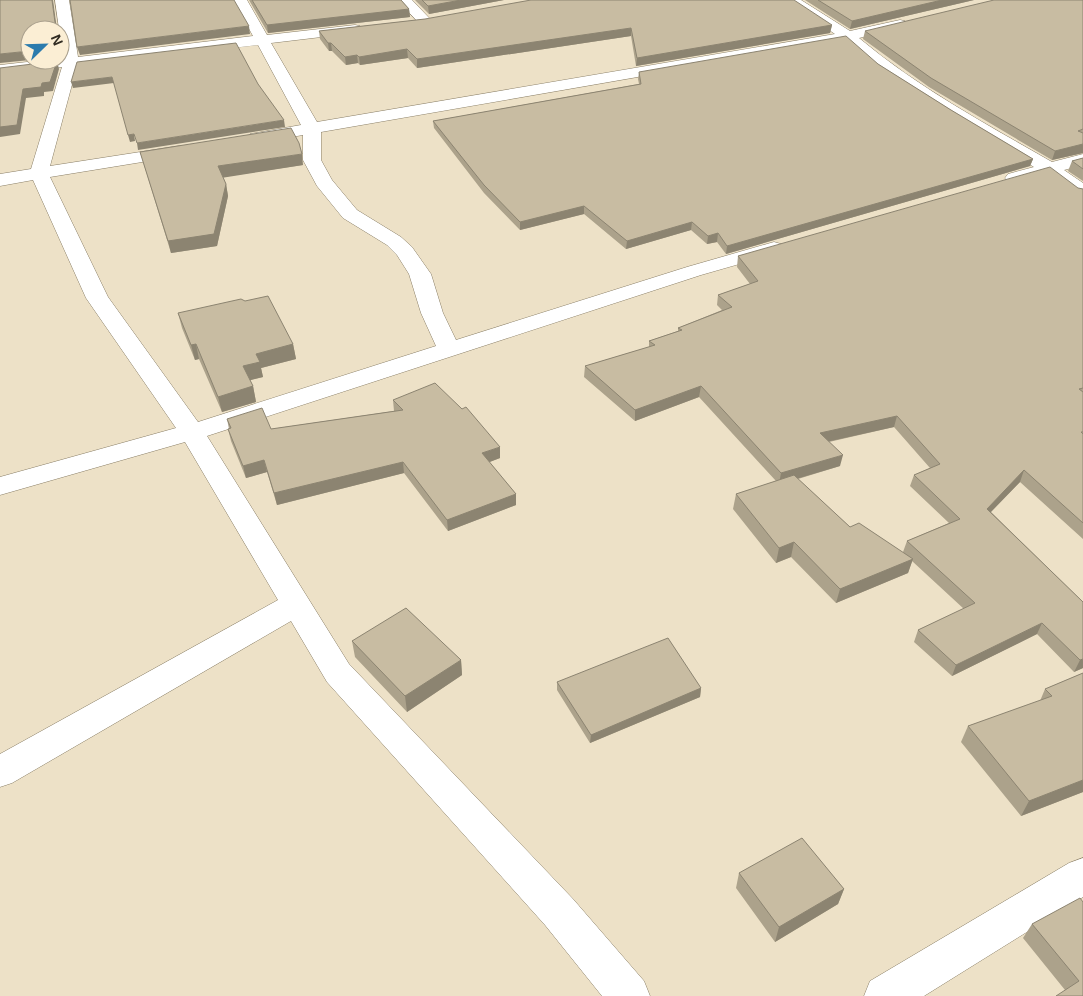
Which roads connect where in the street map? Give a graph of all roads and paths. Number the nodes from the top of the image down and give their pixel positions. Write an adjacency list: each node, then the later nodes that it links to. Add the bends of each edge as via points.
1 (62, 0): 12 (street)
2 (240, 0): 11 (street)
3 (404, 0): 7 (street)
4 (792, 0): 10 (street)
5 (443, 18): 7 (street)
6 (914, 21): 10 (street)
7 (425, 22): 8 (street)
8 (406, 24)
9 (368, 28): 11 (street)
10 (848, 36): 14 (street); 18 (street, via 883,66)
11 (263, 40): 12 (street); 14 (street)
12 (71, 61): 13 (street); 19 (street)
13 (0, 70)
14 (312, 129): 15 (street); 24 (street, via 312,160 324,182 350,214 405,251 420,274 432,313)
15 (244, 140)
16 (195, 148): 19 (street)
17 (1083, 159): 18 (street)
18 (1049, 168): 21 (street); 22 (street)
19 (39, 174): 20 (street); 25 (street, via 97,298)
20 (0, 180)
21 (991, 185)
22 (1083, 192)
23 (790, 243): 24 (street)
24 (449, 350): 25 (street)
25 (192, 432): 26 (street); 27 (street)
26 (0, 486)
27 (296, 604): 28 (street); 30 (street, via 338,673 559,912)
28 (0, 772)
29 (1083, 876): 31 (street)
30 (629, 996)
31 (884, 996)

